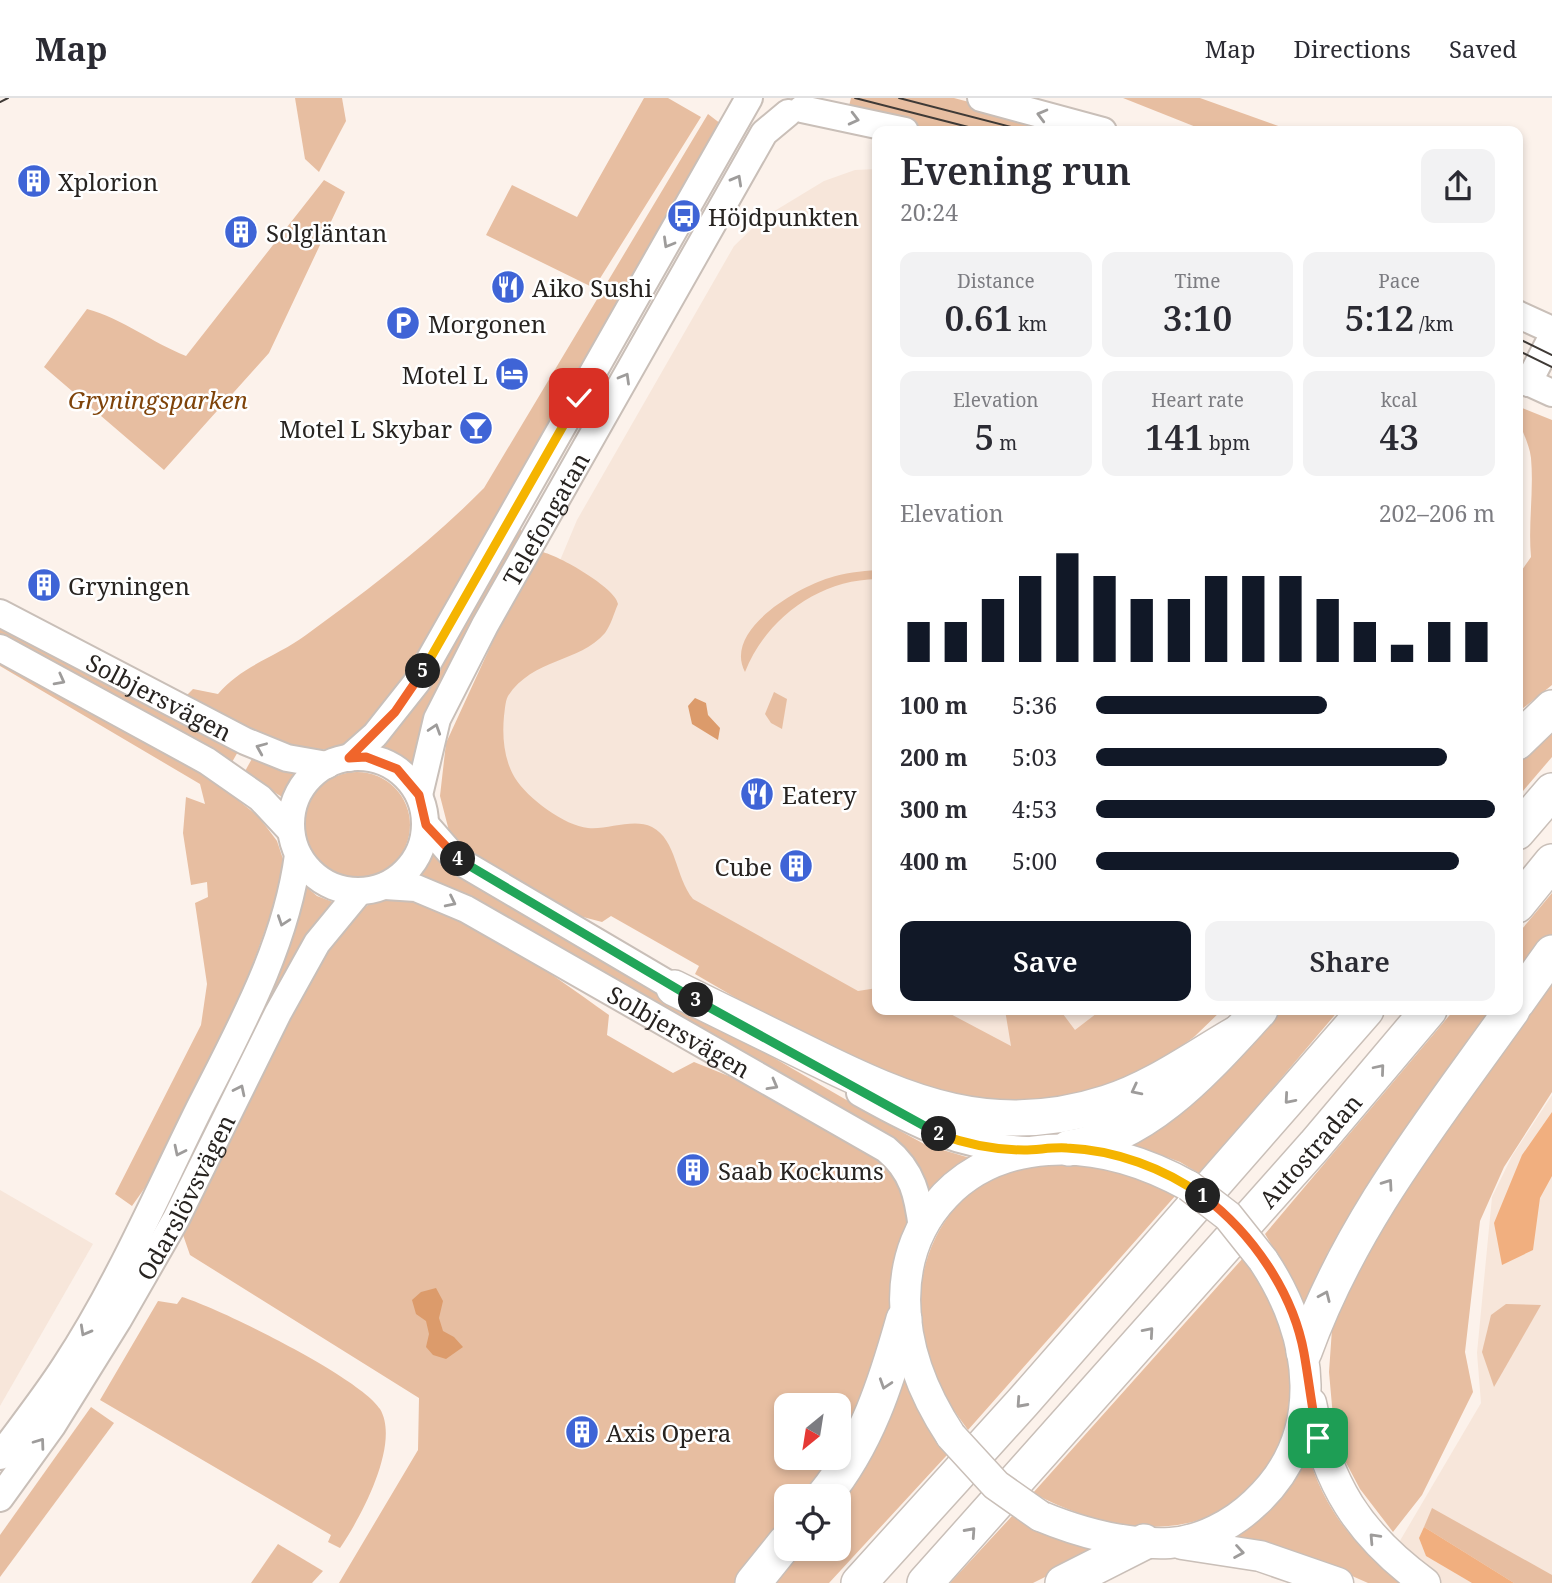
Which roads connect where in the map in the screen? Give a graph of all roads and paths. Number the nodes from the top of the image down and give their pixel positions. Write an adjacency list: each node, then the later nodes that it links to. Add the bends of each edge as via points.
1 (751, 98): 3 (main road, via 768,110); 14 (main road, Telefongatan, one-way to 14, via 416,682 375,735)
2 (981, 98): 5 (main road, one-way to 2)
3 (802, 107): 4 (main road, one-way to 4); 16 (main road, Telefongatan, one-way to 3, via 438,719 485,625 764,133)
4 (884, 126)
5 (1085, 126)
6 (1523, 317): 7 (main road)
7 (1552, 330)
8 (1552, 337): 9 (main road)
9 (1533, 384)
10 (0, 613): 14 (main road, Solbjersvägen, one-way to 10, via 287,758 245,741)
11 (0, 648): 19 (main road, Solbjersvägen, one-way to 19, via 207,761 260,798)
12 (1552, 708): 13 (highway)
13 (1523, 736)
14 (338, 761): 16 (main road, via 366,757 397,769); 19 (main road, via 302,787 292,808)
15 (1552, 791): 18 (highway)
16 (419, 795): 17 (main road)
17 (426, 825): 21 (main road, via 419,855); 25 (main road, Solbjersvägen, via 466,865)
18 (1523, 825)
19 (294, 843): 22 (main road, via 306,868 324,882); 36 (main road, Odarslövsvägen, one-way to 36, via 290,902 217,1073 114,1280 66,1365)
20 (1552, 862): 23 (highway)
21 (386, 886): 22 (main road); 33 (main road, Solbjersvägen, one-way to 33, via 416,888 466,909 886,1149 911,1176)
22 (359, 892): 38 (main road, Odarslövsvägen, one-way to 22, via 52,1426 118,1320 176,1219 296,979 332,923)
23 (1523, 898)
24 (1552, 953): 26 (highway)
25 (674, 988): 30 (highway, one-way to 25, via 1110,1102 1058,1116 995,1118 962,1114 887,1093); 32 (main road, Solbjersvägen, via 922,1127 969,1144)
26 (1523, 994)
27 (1362, 1015): 42 (highway, Autostradan, one-way to 42)
28 (1425, 1015): 43 (highway, Autostradan, one-way to 28)
29 (1508, 1015): 35 (highway, one-way to 29, via 1323,1298 1377,1199)
30 (1249, 1021): 31 (highway, via 1181,1089 1140,1120 1104,1139)
31 (1069, 1148): 32 (main road); 35 (main road, bridge, via 1111,1154 1161,1171 1189,1185 1227,1216 1263,1260 1285,1297)
32 (1026, 1150): 33 (main road, via 1007,1155 960,1182)
33 (922, 1229): 34 (main road, via 909,1266)
34 (904, 1319): 37 (highway, one-way to 37, via 880,1399); 39 (main road, bridge, via 916,1369 931,1404 951,1436 996,1485 1040,1516 1086,1534)
35 (1305, 1367): 39 (main road, via 1306,1411 1297,1441 1267,1492 1221,1528); 46 (main road, one-way to 35, via 1375,1540 1343,1499 1323,1458)
36 (0, 1456)
37 (832, 1484)
38 (0, 1498)
39 (1158, 1543): 44 (highway); 45 (main road, one-way to 45, via 1261,1556)
40 (774, 1556): 41 (highway)
41 (752, 1583)
42 (859, 1583)
43 (925, 1583)
44 (1063, 1583)
45 (1338, 1583)
46 (1425, 1583)

